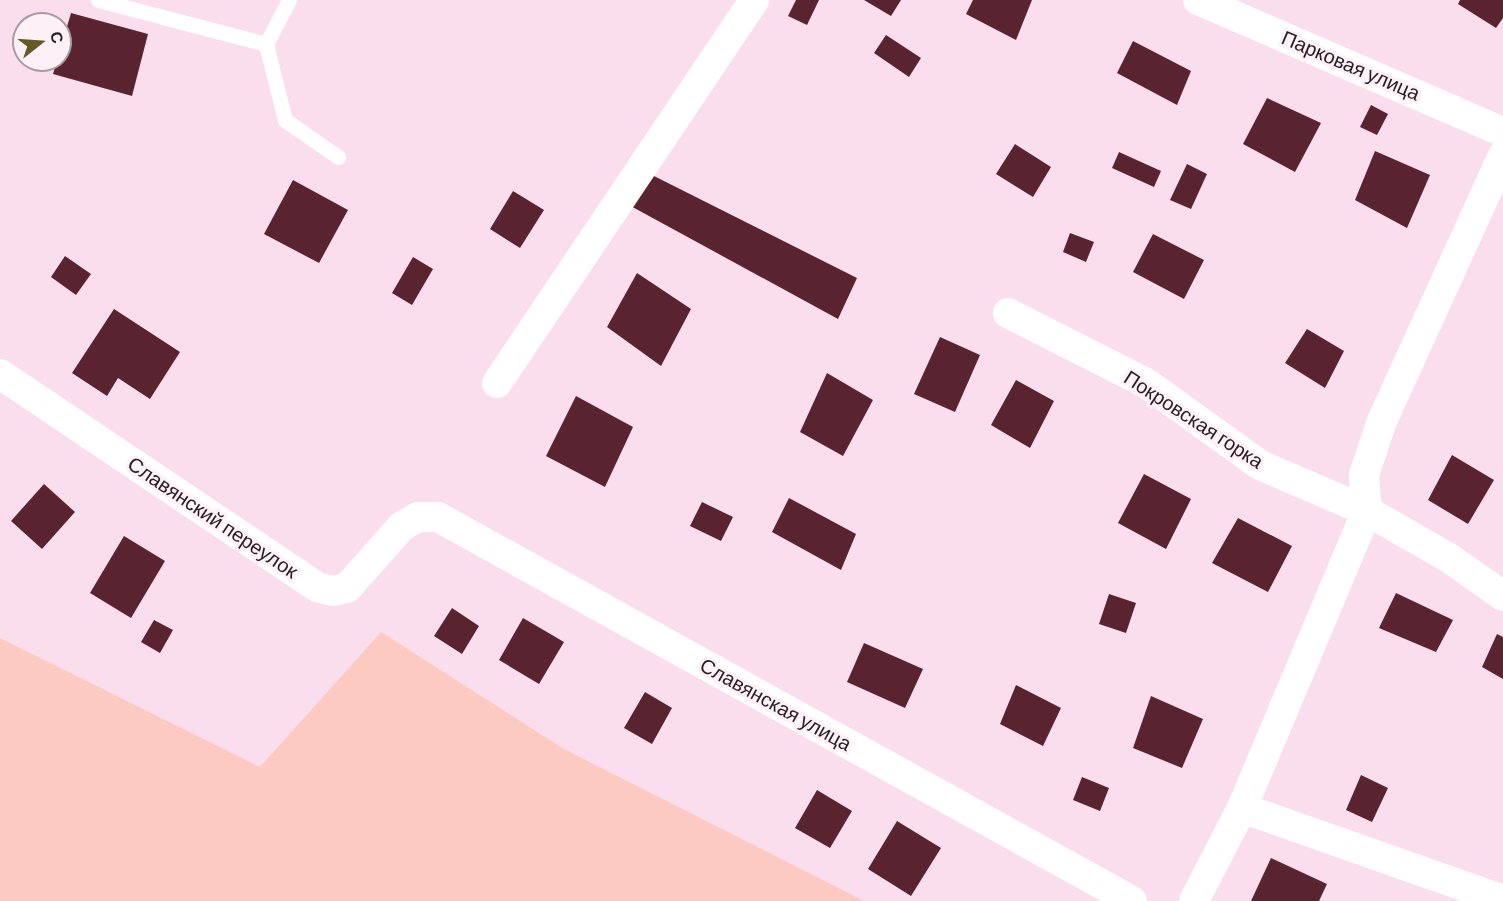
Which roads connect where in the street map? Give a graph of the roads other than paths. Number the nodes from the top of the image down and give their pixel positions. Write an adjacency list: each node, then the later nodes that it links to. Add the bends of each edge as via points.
1 (98, 0): 6 (lane)
2 (289, 0): 6 (lane)
3 (754, 0): 12 (street)
4 (1198, 0): 5 (street, Парковая улица)
5 (1239, 8): 7 (street, Парковая улица)
6 (266, 44): 9 (lane, via 285,120)
7 (1503, 132)
8 (1503, 155): 13 (street, via 1382,421 1364,475)
9 (338, 157)
10 (1008, 313): 13 (street, Покровская горка, via 1146,383 1260,465)
11 (0, 374): 14 (street, Славянский переулок, via 317,587 333,591 347,588 402,526)
12 (497, 382)
13 (1367, 511): 15 (street, Покровская горка, via 1449,558); 16 (street)
14 (418, 517): 18 (street, Славянская улица, via 438,517)
15 (1503, 596)
16 (1242, 808): 17 (street); 19 (street)
17 (1503, 900)
18 (1132, 901)
19 (1194, 901)

